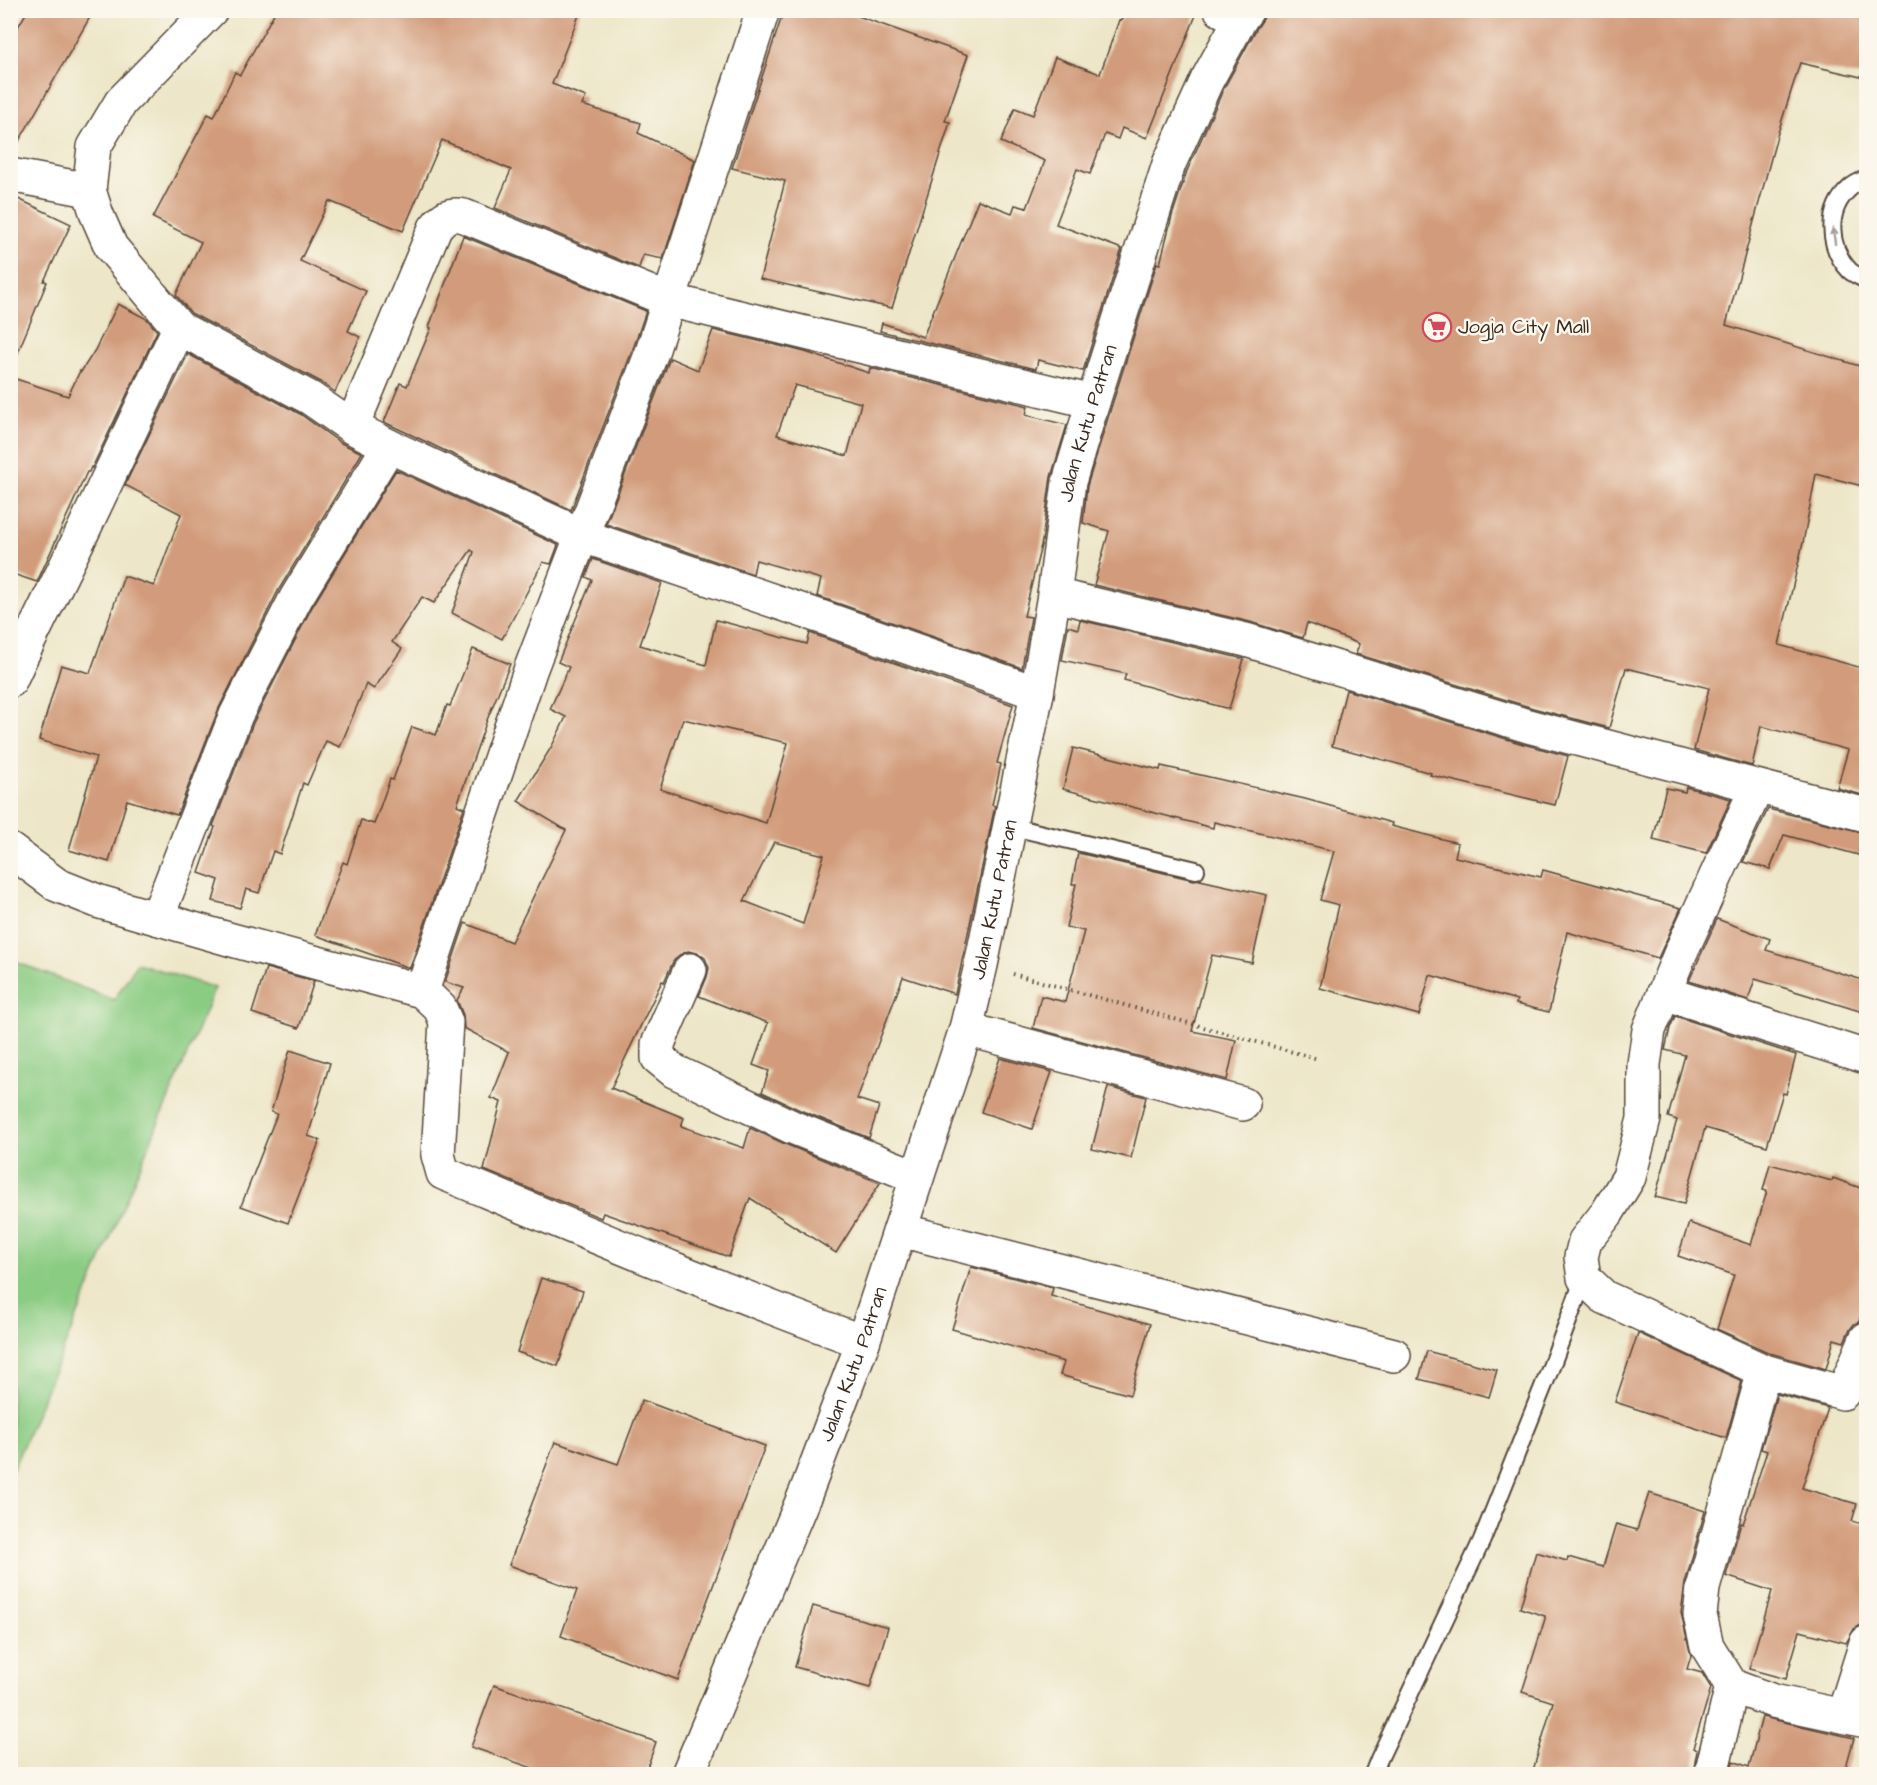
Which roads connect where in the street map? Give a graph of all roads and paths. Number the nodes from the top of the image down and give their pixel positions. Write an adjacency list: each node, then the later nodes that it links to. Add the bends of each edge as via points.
1 (211, 10): 6 (street, via 121,102 94,147)
2 (764, 10): 8 (street)
3 (1236, 13): 10 (street, Jalan Kutu Patran, via 1169,164)
4 (10, 175): 6 (street)
5 (1866, 179): 7 (lane, one-way to 5, via 1852,272 1837,254 1831,230 1836,206 1850,187)
6 (90, 190): 9 (street, via 111,247)
7 (1866, 279)
8 (668, 300): 10 (street); 11 (street, via 464,216 442,218); 13 (street)
9 (179, 328): 11 (street, via 310,398); 15 (street, via 83,531)
10 (1093, 402): 14 (street, Jalan Kutu Patran, via 1069,482)
11 (352, 427): 12 (street)
12 (389, 446): 13 (street); 22 (street, via 296,598 237,715)
13 (583, 536): 16 (street); 25 (street, via 531,668)
14 (1054, 595): 16 (street, Jalan Kutu Patran); 17 (street, via 1246,640 1528,726)
15 (14, 663)
16 (1036, 693): 19 (street, Jalan Kutu Patran)
17 (1757, 787): 18 (street); 26 (street)
18 (1866, 815)
19 (1010, 826): 21 (lane); 23 (street, Jalan Kutu Patran)
20 (10, 850): 22 (street, via 57,885)
21 (1196, 870)
22 (157, 918): 25 (street)
23 (981, 965): 27 (street, Jalan Kutu Patran); 29 (path)
24 (690, 970): 31 (street, via 658,1044 658,1058 674,1071 792,1127)
25 (422, 991): 35 (street, via 440,1008 446,1022 438,1155 443,1173)
26 (1664, 993): 28 (street); 33 (street, via 1649,1030 1644,1064 1644,1119 1629,1177 1585,1241 1581,1257)
27 (966, 1029): 30 (street); 31 (street, Jalan Kutu Patran)
28 (1866, 1058)
29 (1318, 1059)
30 (1243, 1104)
31 (917, 1177): 32 (street, Jalan Kutu Patran)
32 (900, 1230): 35 (street, Jalan Kutu Patran); 36 (street)
33 (1584, 1278): 37 (street, via 1604,1297); 43 (lane, via 1482,1540)
34 (1866, 1339): 38 (street)
35 (863, 1342): 42 (street, Jalan Kutu Patran, via 806,1492)
36 (1394, 1355)
37 (1764, 1371): 38 (street); 40 (street, via 1703,1588 1700,1616 1707,1646)
38 (1855, 1396)
39 (1866, 1643): 41 (street)
40 (1732, 1686): 41 (street, via 1773,1701); 44 (street)
41 (1855, 1719)
42 (688, 1774)
43 (1373, 1774)
44 (1711, 1774)

